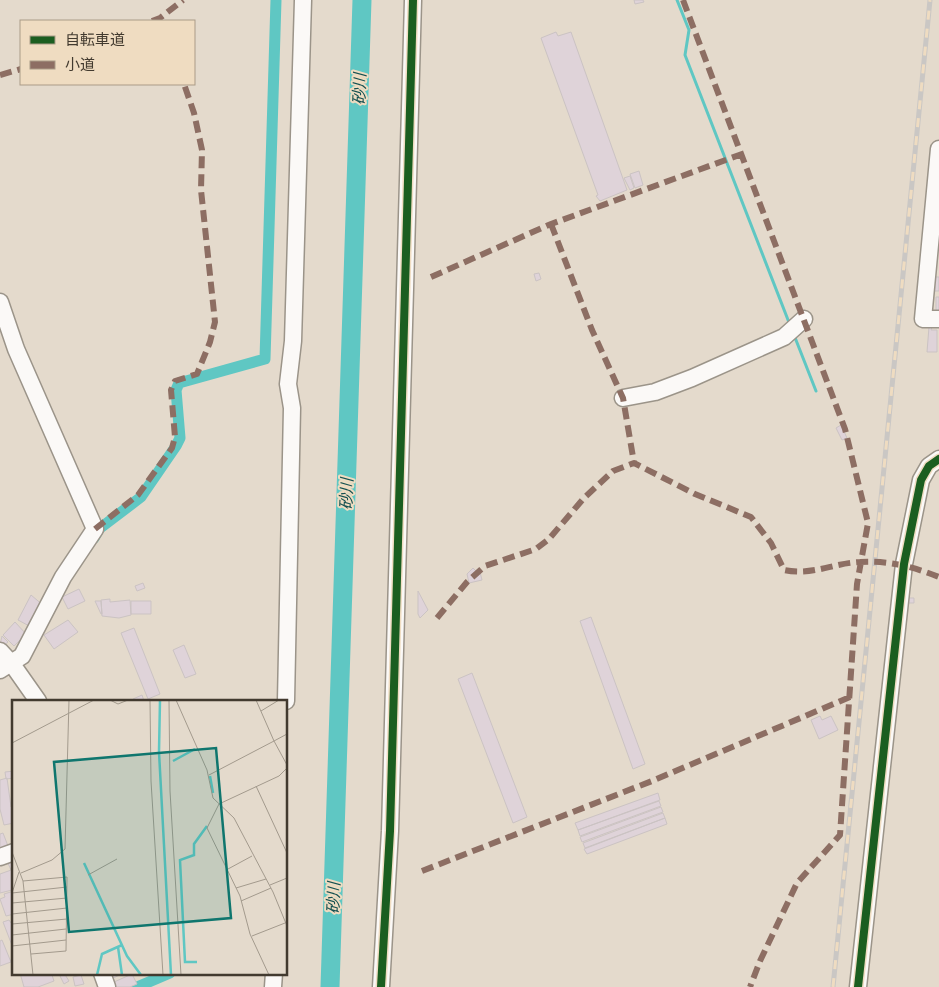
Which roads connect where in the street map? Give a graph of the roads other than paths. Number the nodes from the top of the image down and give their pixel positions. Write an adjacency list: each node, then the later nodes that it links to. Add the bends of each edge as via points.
1 (303, 0): 14 (street, via 293,341 288,384 292,408)
2 (412, 0): 21 (street, via 390,821)
3 (939, 149): 4 (street)
4 (937, 200): 5 (street)
5 (934, 261): 8 (street, via 923,320)
6 (0, 302): 12 (street, via 16,349 95,529 63,577 22,656)
7 (804, 319): 9 (street, via 784,337 700,374 655,392)
8 (939, 319)
9 (623, 398)
10 (939, 459): 22 (street, via 929,466 921,480 904,564)
11 (0, 651): 12 (street)
12 (6, 667): 13 (street)
13 (37, 700)
14 (286, 700)
15 (12, 853): 16 (street)
16 (0, 857)
17 (102, 974): 19 (street)
18 (274, 974): 20 (street)
19 (107, 987)
20 (273, 987)
21 (381, 987)
22 (858, 987)

